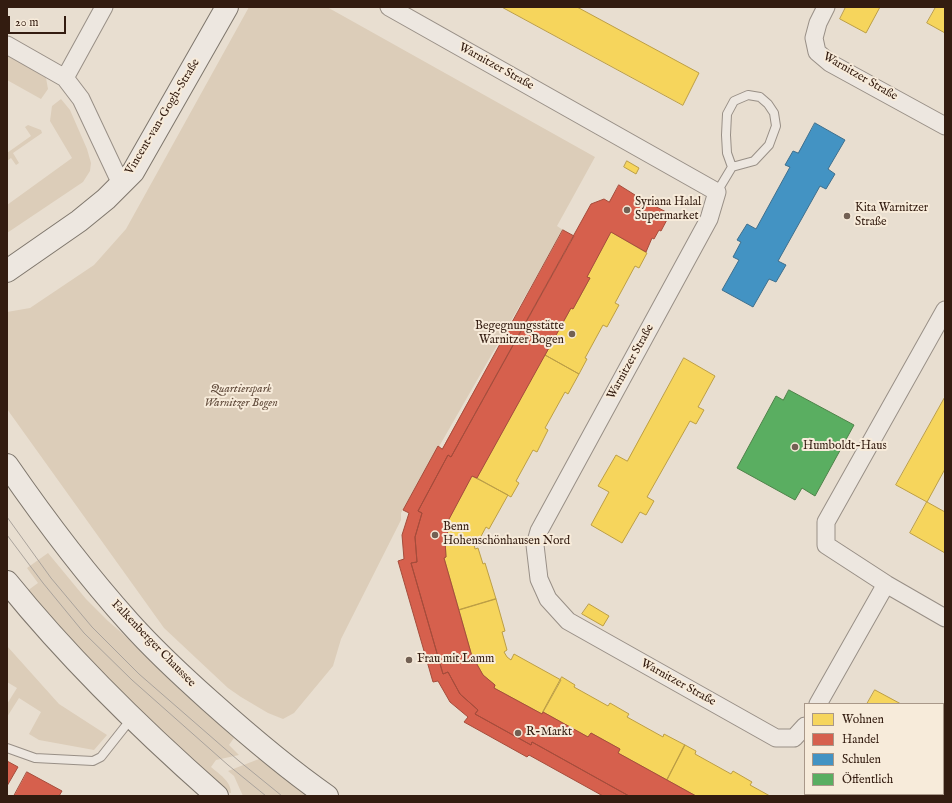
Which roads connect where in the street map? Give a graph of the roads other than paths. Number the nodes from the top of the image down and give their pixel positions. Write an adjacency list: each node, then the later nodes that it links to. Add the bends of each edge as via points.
1 (104, 7): 6 (street)
2 (227, 7): 9 (main road, Vincent-van-Gogh-Straße, via 133,172)
3 (389, 7): 10 (street, Warnitzer Straße)
4 (826, 7): 7 (street, Warnitzer Straße, via 814,38 817,52 830,63)
5 (7, 45): 6 (street)
6 (65, 78): 9 (street, via 81,99)
7 (945, 126)
8 (732, 167): 8 (lane, via 754,161 769,145 776,126 774,113 760,98 748,96 734,102 727,114 727,153); 10 (lane)
9 (121, 184): 11 (main road, Vincent-van-Gogh-Straße, via 79,221)
10 (717, 192): 19 (street, Warnitzer Straße, via 709,218 539,531 535,545 539,579 548,599 568,621 776,738 794,738)
11 (7, 271)
12 (945, 310): 15 (street, via 826,522 826,545)
13 (7, 465): 22 (main road, Falkenberger Chaussee, via 37,509 81,564 130,623 171,666 247,734)
14 (7, 582): 18 (main road, via 84,669)
15 (886, 584): 16 (street); 17 (street)
16 (945, 618)
17 (819, 703)
18 (132, 718): 20 (lane, via 101,757 93,761 35,758); 21 (main road)
19 (804, 727)
20 (7, 748)
21 (217, 796)
22 (327, 796)

